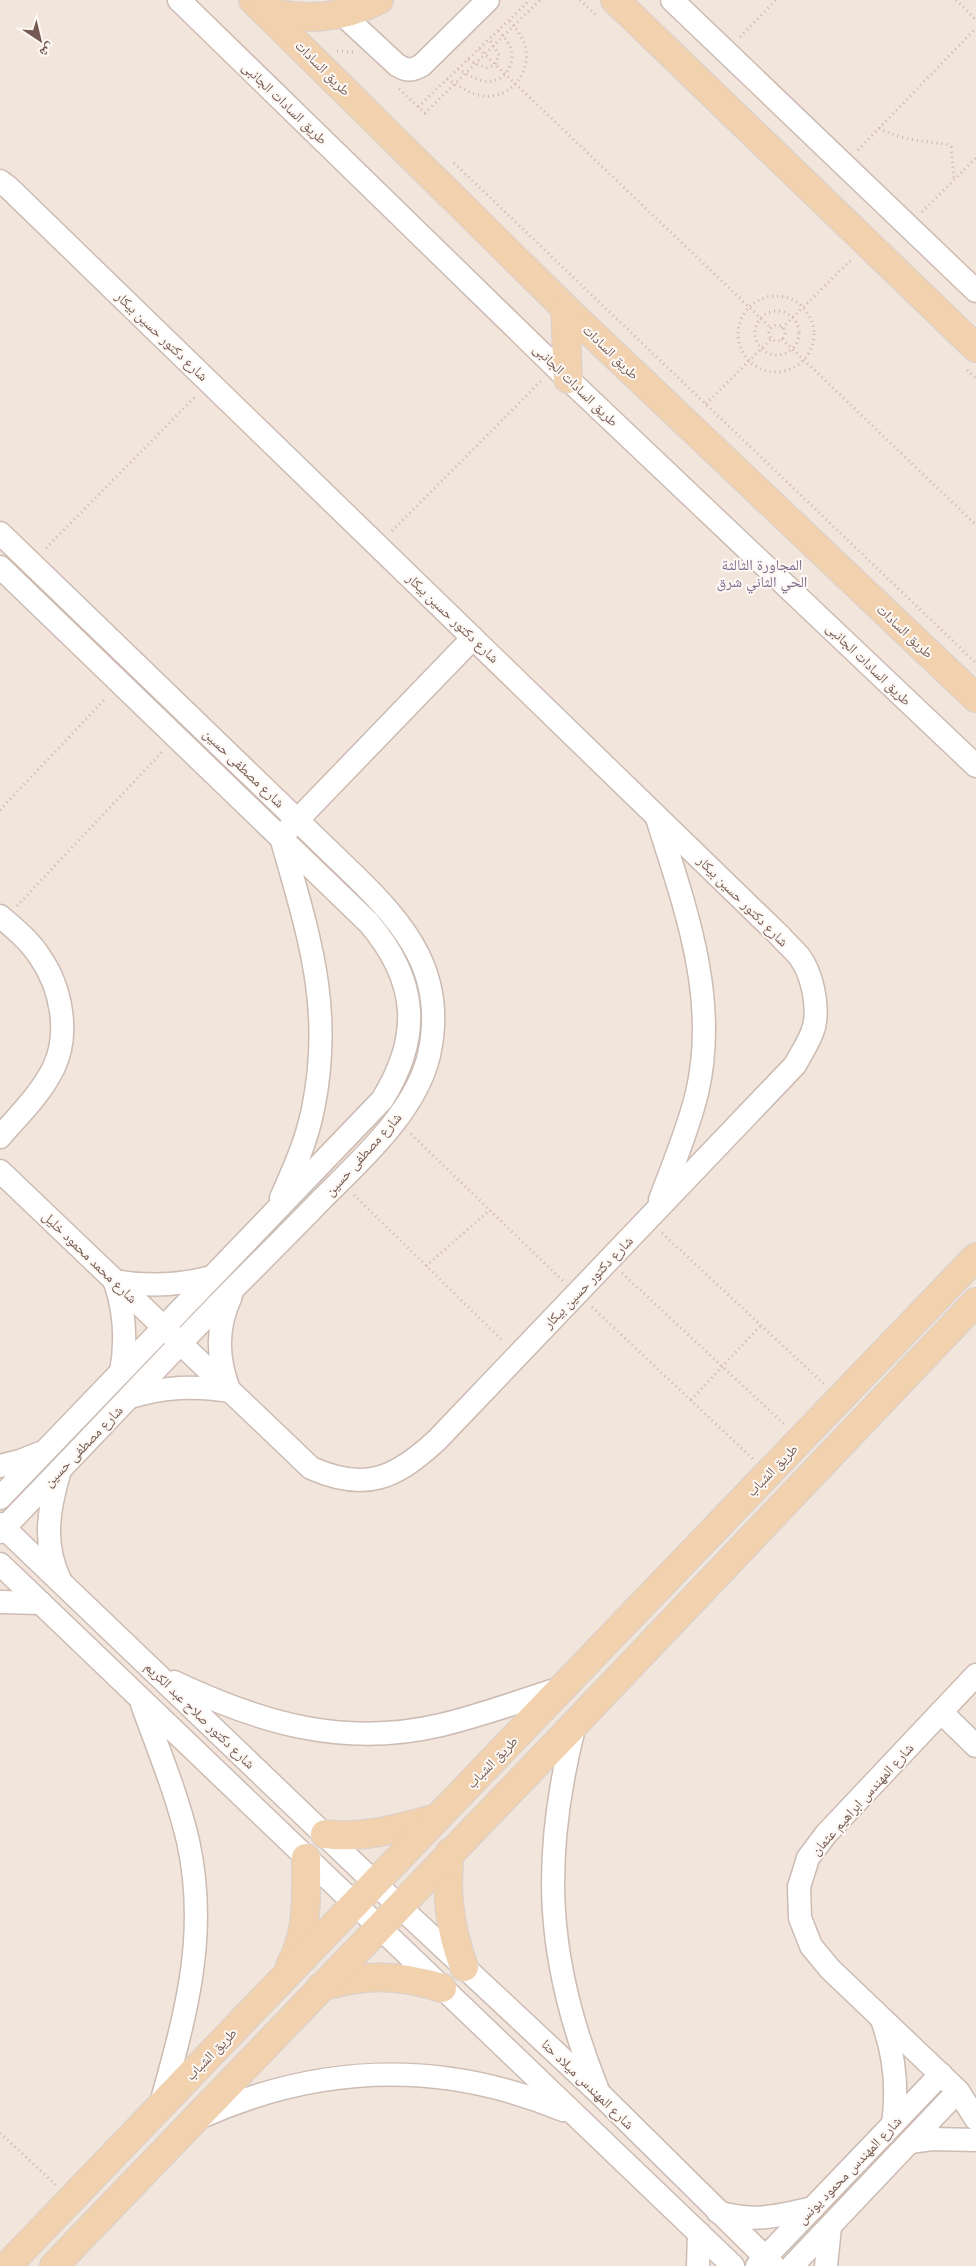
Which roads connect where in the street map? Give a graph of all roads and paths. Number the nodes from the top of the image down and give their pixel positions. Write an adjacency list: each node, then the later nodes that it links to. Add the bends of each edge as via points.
1 (179, 0): 59 (street, طريق السادات الجانبى)
2 (379, 0): 11 (main road)
3 (488, 0): 11 (street, via 422,65 411,70 397,65)
4 (530, 0): 12 (path)
5 (540, 0): 14 (path)
6 (615, 0): 54 (main road)
7 (672, 0): 22 (street)
8 (776, 0): 22 (path)
9 (956, 0): 13 (path)
10 (259, 5): 11 (main road, via 290,17); 47 (main road, طريق السادات)
11 (342, 14)
12 (509, 20): 14 (path); 16 (path)
13 (976, 20)
14 (514, 26): 17 (path); 34 (path, via 522,36 527,62)
15 (976, 28): 36 (path)
16 (498, 30): 17 (path); 18 (path)
17 (503, 36): 19 (path); 30 (path, via 509,43 512,60)
18 (489, 39): 19 (path); 20 (path)
19 (494, 46): 23 (path); 27 (path, via 499,55)
20 (479, 49): 23 (path); 25 (path)
21 (359, 52): 24 (path, via 337,51)
22 (726, 52): 39 (street)
23 (484, 55): 26 (path); 27 (path)
24 (344, 58)
25 (468, 60): 26 (path); 28 (path)
26 (476, 64): 27 (path, via 486,68); 29 (path)
27 (496, 65): 30 (path)
28 (458, 69): 29 (path); 31 (path)
29 (466, 73): 30 (path, via 483,81); 33 (path)
30 (505, 74): 34 (path)
31 (447, 79): 33 (path); 35 (path)
32 (392, 83): 35 (path)
33 (455, 84): 34 (path, via 480,95 493,96); 35 (path, via 425,113)
34 (516, 84): 45 (path)
35 (418, 107)
36 (879, 128): 39 (path); 40 (path, via 909,140 951,147)
37 (976, 158): 40 (path)
38 (452, 161): 61 (path)
39 (843, 164): 42 (street)
40 (954, 180): 42 (path)
41 (0, 181): 60 (street, شارع دكتور حسين بيكار)
42 (908, 226): 44 (street)
43 (852, 260): 46 (path)
44 (976, 290)
45 (748, 307): 46 (path, via 776,295 796,300); 49 (path); 58 (path, via 737,335)
46 (804, 307): 48 (path); 57 (path, via 814,324 815,333 814,343)
47 (565, 308): 59 (main road); 70 (main road, طريق السادات)
48 (793, 317): 49 (path, via 773,311); 51 (path); 55 (path, via 799,330)
49 (760, 318): 50 (path); 56 (path, via 754,331)
50 (771, 328): 51 (path); 52 (path)
51 (782, 328): 53 (path)
52 (772, 338): 53 (path, via 775,341); 56 (path)
53 (782, 339): 55 (path)
54 (976, 348)
55 (793, 349): 56 (path, via 780,356); 57 (path)
56 (761, 350): 58 (path)
57 (805, 360): 58 (path, via 777,373 757,368); 62 (path)
58 (749, 362): 61 (path)
59 (562, 372): 64 (path); 72 (street, طريق السادات الجانبى)
60 (210, 382): 64 (street, شارع دكتور حسين بيكار); 65 (path)
61 (706, 404): 68 (path)
62 (976, 525)
63 (0, 533): 65 (street, شارع مصطفى حسين)
64 (378, 546): 67 (street, شارع دكتور حسين بيكار)
65 (31, 563): 75 (street, شارع مصطفى حسين)
66 (0, 567): 69 (street, شارع مصطفى حسين)
67 (473, 638): 74 (street, شارع دكتور حسين بيكار); 75 (street)
68 (976, 663)
69 (120, 683): 71 (street, شارع مصطفى حسين); 73 (path)
70 (976, 698)
71 (177, 737): 76 (street, شارع مصطفى حسين); 77 (path)
72 (976, 766)
73 (0, 810)
74 (657, 817): 84 (street, via 696,948 704,1019 697,1091 688,1126); 84 (street, شارع دكتور حسين بيكار, via 800,957 815,1001 814,1025 795,1065)
75 (298, 820): 76 (street); 78 (street, شارع مصطفى حسين, via 371,891 407,932 428,979 433,1005 429,1056 420,1081)
76 (281, 837): 83 (street, via 314,953 322,1032 313,1110 302,1148); 83 (street, شارع مصطفى حسين, via 385,941 405,985 409,1033 395,1080 382,1100)
77 (2, 918): 79 (street, via 40,956 54,981 61,1009 62,1038 54,1066 39,1092)
78 (396, 1120): 81 (street, شارع مصطفى حسين); 82 (path)
79 (0, 1137)
80 (0, 1171): 89 (street, شارع محمد محمود خليل)
81 (340, 1182): 87 (path); 90 (street, شارع مصطفى حسين)
82 (490, 1210): 87 (path); 91 (path)
83 (276, 1211): 88 (street, شارع مصطفى حسين)
84 (652, 1215): 86 (street, شارع دكتور حسين بيكار); 93 (path)
85 (976, 1257): 101 (main road, طريق الشباب)
86 (608, 1260): 91 (street, شارع دكتور حسين بيكار); 97 (path)
87 (426, 1266): 96 (path)
88 (211, 1277): 89 (street, via 153,1286); 94 (street, شارع مصطفى حسين)
89 (114, 1281): 94 (street, شارع محمد محمود خليل); 98 (street, via 124,1316 125,1354)
90 (234, 1289): 95 (street, شارع مصطفى حسين); 99 (street, via 220,1328 222,1371)
91 (576, 1293): 96 (street, شارع دكتور حسين بيكار); 102 (path)
92 (976, 1302): 119 (main road)
93 (761, 1325): 97 (path); 101 (path)
94 (164, 1328): 95 (street, شارع محمد محمود خليل); 98 (street, شارع مصطفى حسين)
95 (180, 1344): 99 (street, شارع دكتور حسين بيكار); 100 (street, شارع مصطفى حسين)
96 (518, 1355): 99 (street, شارع دكتور حسين بيكار, via 417,1458 398,1471 377,1479 354,1481 332,1477 311,1468)
97 (722, 1366): 102 (path); 103 (path)
98 (121, 1372): 104 (street, شارع مصطفى حسين)
99 (229, 1391): 100 (street, via 182,1387)
100 (129, 1397): 106 (street, شارع مصطفى حسين)
101 (840, 1399): 103 (main road, طريق الشباب)
102 (691, 1400): 107 (path)
103 (800, 1440): 107 (main road, طريق الشباب)
104 (45, 1451): 105 (street); 108 (street, شارع مصطفى حسين)
105 (0, 1466)
106 (61, 1468): 109 (street, شارع مصطفى حسين); 111 (street, via 51,1506 49,1539 51,1563)
107 (768, 1474): 116 (main road, طريق الشباب)
108 (0, 1498)
109 (1, 1528): 111 (street, شارع دكتور صلاح عبد الكريم)
110 (0, 1564): 113 (street)
111 (61, 1583): 114 (street, شارع دكتور صلاح عبد الكريم)
112 (0, 1602): 113 (street)
113 (41, 1603): 117 (street)
114 (156, 1673): 116 (street, via 245,1713 285,1724 341,1732 374,1733 439,1726); 122 (street, شارع دكتور صلاح عبد الكريم)
115 (976, 1675): 118 (street, شارع المهندس ابراهيم عثمان)
116 (565, 1686): 121 (main road, طريق الشباب)
117 (140, 1698): 124 (street); 137 (street, via 188,1842 196,1919 189,1996)
118 (941, 1712): 120 (street); 133 (street, شارع المهندس ابراهيم عثمان, via 826,1834 808,1858 799,1887 800,1918 811,1946 830,1969)
119 (575, 1724): 123 (main road); 135 (street, via 556,1816 552,1863 553,1911 558,1958 568,2004 581,2049)
120 (976, 1746)
121 (437, 1818): 122 (main road, via 368,1834 344,1837); 125 (main road, طريق الشباب)
122 (325, 1834): 125 (street, شارع دكتور صلاح عبد الكريم)
123 (450, 1852): 127 (main road); 129 (main road, via 447,1876 449,1914)
124 (306, 1858): 126 (street); 130 (main road, via 303,1934)
125 (376, 1884): 126 (main road, طريق الشباب); 127 (street, شارع دكتور صلاح عبد الكريم)
126 (356, 1905): 128 (street); 130 (main road, طريق الشباب)
127 (399, 1906): 128 (main road); 129 (street, شارع المهندس ميلاد حنا)
128 (379, 1927): 131 (main road); 132 (street)
129 (464, 1967): 135 (street, شارع المهندس ميلاد حنا)
130 (284, 1978): 137 (main road, طريق الشباب)
131 (321, 1987): 132 (main road, via 381,1976 412,1979); 140 (main road)
132 (442, 1988): 138 (street)
133 (881, 2017): 134 (street, شارع المهندس ابراهيم عثمان); 141 (street, via 894,2059)
134 (941, 2074): 136 (street, شارع المهندس ابراهيم عثمان); 141 (street, شارع المهندس محمود يونس)
135 (599, 2093): 147 (street, شارع المهندس ميلاد حنا)
136 (967, 2094): 139 (street, شارع المهندس ابراهيم عثمان); 144 (street, شارع المهندس محمود يونس)
137 (160, 2107): 145 (main road, طريق الشباب)
138 (576, 2116): 140 (street, via 494,2086 451,2078 372,2074 319,2079 276,2089 234,2102); 149 (street)
139 (976, 2119)
140 (194, 2120): 152 (main road)
141 (893, 2124): 146 (street, شارع المهندس محمود يونس)
142 (0, 2133): 145 (path)
143 (976, 2140): 144 (street)
144 (910, 2142): 148 (street, شارع المهندس محمود يونس)
145 (71, 2199): 151 (main road, طريق الشباب)
146 (812, 2208): 147 (street, via 739,2219); 150 (street, شارع المهندس محمود يونس)
147 (718, 2212): 150 (street, شارع المهندس ميلاد حنا)
148 (830, 2226): 155 (street, شارع المهندس محمود يونس); 156 (street)
149 (699, 2233): 153 (street); 154 (street)
150 (765, 2263)
151 (7, 2266)
152 (54, 2266)
153 (698, 2266)
154 (733, 2266)
155 (792, 2266)
156 (826, 2266)

